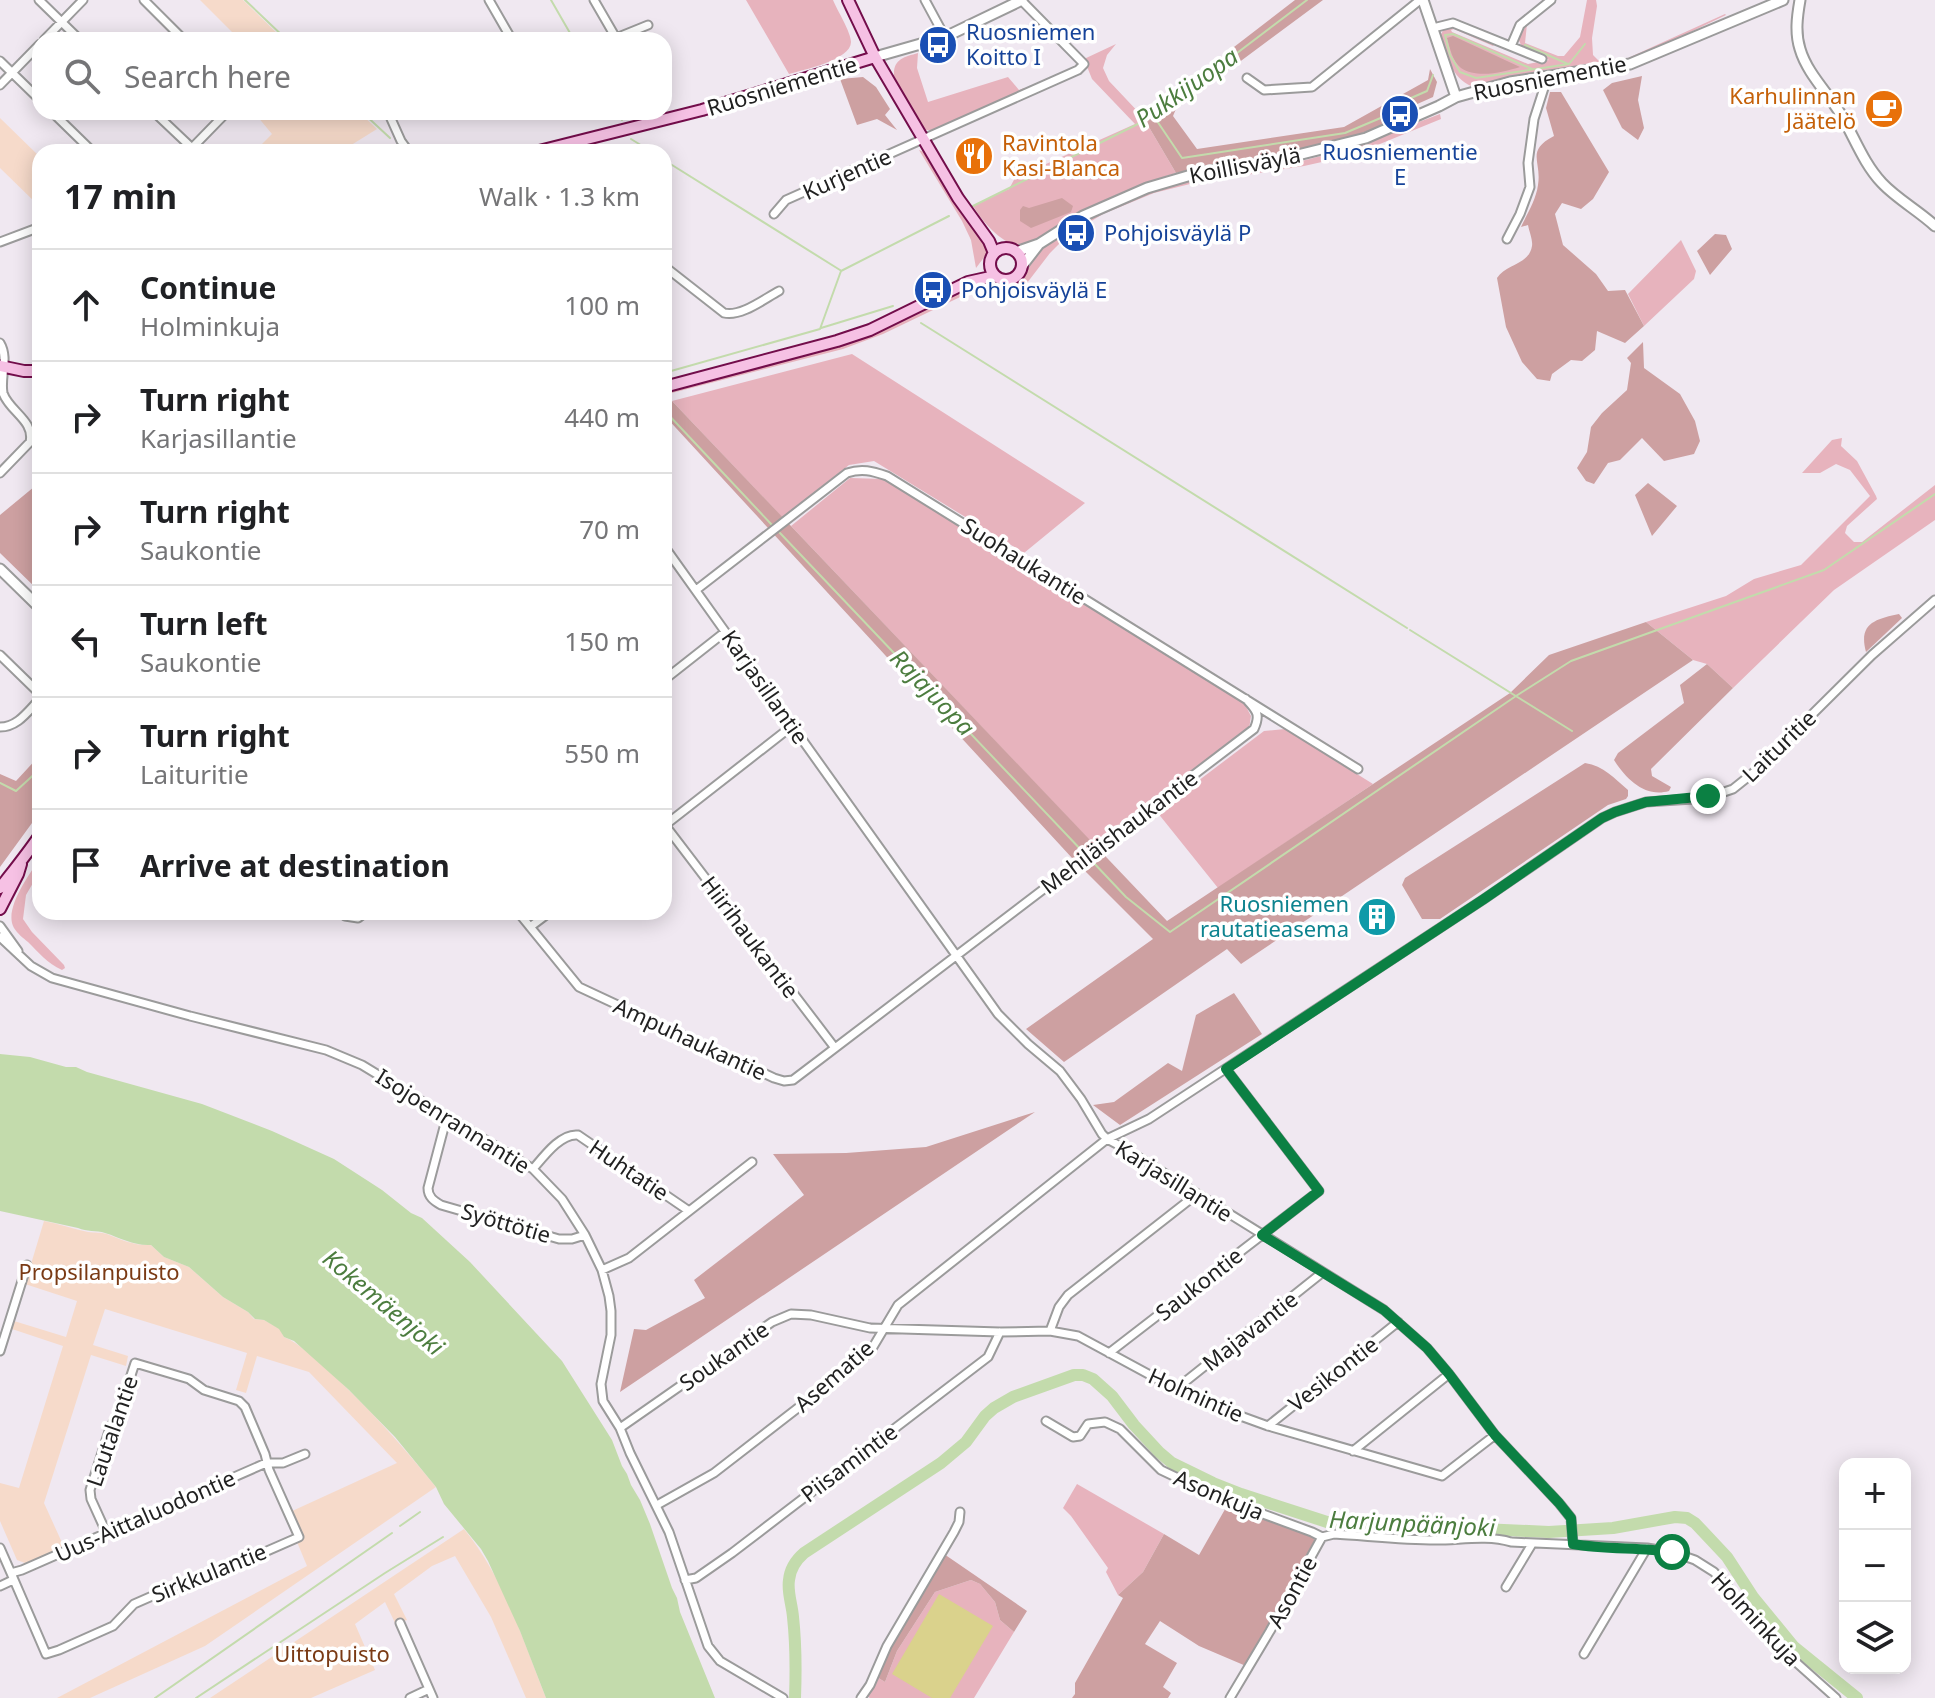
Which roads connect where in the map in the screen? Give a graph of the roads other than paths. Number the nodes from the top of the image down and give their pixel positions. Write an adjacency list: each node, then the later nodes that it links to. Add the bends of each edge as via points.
1 (39, 0): 13 (street)
2 (83, 0): 13 (street)
3 (144, 0): 18 (street)
4 (489, 0): 19 (street)
5 (594, 0): 20 (street)
6 (848, 0): 25 (main road)
7 (925, 0): 22 (street)
8 (1022, 0): 22 (street, Ruosniementie); 40 (street, Kurjentie, via 1084,64)
9 (1422, 0): 15 (street, Ruosniementie); 30 (street, via 1312,87 1264,90)
10 (1551, 0): 23 (street, via 1520,25)
11 (1783, 0): 29 (street, Ruosniementie, via 1630,64)
12 (1800, 0): 48 (street, via 1797,37 1812,74 1882,183)
13 (62, 22): 16 (street); 17 (street)
14 (648, 25): 21 (street)
15 (1433, 28): 23 (street, via 1453,23); 33 (street, Ruosniementie)
16 (52, 32)
17 (72, 32)
18 (176, 32)
19 (507, 32)
20 (610, 32)
21 (631, 32)
22 (945, 37): 25 (street, Ruosniementie)
23 (1511, 46): 26 (street)
24 (32, 52): 28 (street)
25 (875, 57): 34 (main road, Ruosniementie); 40 (main road)
26 (1542, 59)
27 (0, 61): 28 (street)
28 (12, 73): 31 (street); 32 (street)
29 (1543, 76): 33 (street, Ruosniementie); 50 (street, via 1528,163 1530,187)
30 (1247, 78)
31 (0, 85)
32 (32, 92)
33 (1456, 97): 52 (street, Koillisväylä, via 1366,138 1147,188 1083,216)
34 (672, 118)
35 (60, 120): 41 (street)
36 (162, 120): 42 (street)
37 (219, 120): 43 (street)
38 (392, 120): 44 (street)
39 (663, 120): 45 (main road, Ruosniementie)
40 (924, 140): 46 (street, Kurjentie, via 786,200); 47 (main road)
41 (85, 144)
42 (184, 144)
43 (196, 144)
44 (403, 144)
45 (567, 144)
46 (774, 214)
47 (976, 222): 53 (main road); 54 (main road, via 989,241)
48 (1935, 226)
49 (32, 230): 51 (street)
50 (1507, 239)
51 (0, 242)
52 (1039, 244): 53 (street, Koillisväylä); 55 (street, Koillisväylä)
53 (1011, 250): 54 (main road); 55 (main road)
54 (992, 258): 57 (main road); 58 (main road)
55 (1022, 266): 57 (main road, via 1012,279)
56 (672, 272): 59 (street, via 729,315)
57 (995, 276): 58 (main road)
58 (968, 282): 63 (main road, via 859,334)
59 (779, 291)
60 (0, 343): 61 (street)
61 (1, 366): 62 (main road); 64 (street, via 3,394 31,436)
62 (32, 371)
63 (672, 385)
64 (0, 473)
65 (672, 557): 67 (street, Karjasillantie)
66 (0, 569): 68 (street)
67 (696, 590): 70 (street, Karjasillantie); 74 (street, Suohaukantie, via 847,473 870,470)
68 (32, 600)
69 (1935, 600): 93 (street, Laituritie, via 1733,789 1646,802 1602,818)
70 (725, 632): 72 (street); 76 (street, Karjasillantie)
71 (0, 655): 73 (street)
72 (672, 674)
73 (32, 689)
74 (1246, 699): 78 (street, Suohaukantie); 91 (street, Mehiläishaukantie, via 1256,711 1254,729)
75 (32, 706): 77 (street, via 13,726)
76 (792, 726): 79 (street); 91 (street, Karjasillantie)
77 (0, 727)
78 (1358, 769)
79 (672, 819)
80 (672, 835): 92 (street, Hiirihaukantie)
81 (32, 846): 82 (main road)
82 (21, 862): 83 (main road); 84 (main road)
83 (0, 888)
84 (0, 909)
85 (524, 920): 88 (street, Ampuhaukantie)
86 (539, 920): 88 (street)
87 (0, 926): 90 (street, Isojoenrannantie)
88 (530, 927): 92 (street, Ampuhaukantie, via 579,987 774,1078 793,1080)
89 (0, 937): 90 (street, Isojoenrannantie)
90 (19, 953): 94 (street, Isojoenrannantie, via 41,973 69,984 326,1050 362,1065)
91 (956, 957): 92 (street, Ampuhaukantie); 95 (street, Karjasillantie, via 998,1014 1060,1071)
92 (835, 1048)
93 (1226, 1069): 95 (street, Laituritie, via 1149,1119); 101 (street, Saukontie, via 1319,1191)
94 (447, 1116): 97 (street, Isojoenrannantie); 100 (street, Syöttötie, via 430,1196 441,1205 559,1239)
95 (1107, 1139): 98 (street, Karjasillantie); 107 (street, Asematie, via 898,1305)
96 (752, 1162): 99 (street, Huhtatie)
97 (533, 1169): 99 (street, Huhtatie, via 568,1135 578,1135); 100 (street, Isojoenrannantie, via 562,1199)
98 (1197, 1194): 101 (street, Karjasillantie); 108 (street, via 1068,1295)
99 (689, 1211): 103 (street, Huhtatie, via 629,1258)
100 (585, 1235): 103 (street, Isojoenrannantie)
101 (1262, 1235): 104 (street, Karjasillantie); 111 (street, Saukontie)
102 (27, 1265): 105 (street)
103 (602, 1270): 116 (street, Isojoenrannantie, via 611,1335 601,1394)
104 (1323, 1272): 106 (street, Karjasillantie); 113 (street, Majavantie)
105 (5, 1321): 110 (street)
106 (1398, 1322): 112 (street, Karjasillantie); 115 (street, Vesikontie)
107 (884, 1329): 109 (street, Holmintie); 116 (street, Soukantie, via 791,1314); 121 (street, Asematie, via 870,1352 726,1464)
108 (1050, 1331): 109 (street, Holmintie); 111 (street, Holmintie, via 1078,1336)
109 (1000, 1332): 130 (street, Piisamintie, via 988,1357 732,1553)
110 (0, 1351)
111 (1109, 1353): 113 (street, Holmintie)
112 (1449, 1374): 117 (street, Karjasillantie); 118 (street)
113 (1176, 1389): 115 (street, Holmintie)
114 (1046, 1421): 124 (street, Asonkuja, via 1073,1437 1088,1424 1105,1422 1120,1429 1161,1470)
115 (1268, 1426): 118 (street, Holmintie)
116 (620, 1428): 121 (street, Isojoenrannantie)
117 (1495, 1435): 118 (street, Holmintie, via 1442,1476); 125 (street, Karjasillantie, via 1571,1518)
118 (1353, 1451)
119 (305, 1454): 120 (street, Uus-Aittaluodontie)
120 (266, 1463): 123 (street, Uus-Aittaluodontie); 123 (street, Lautalantie, via 239,1401 135,1363 90,1490); 129 (street, Sirkkulantie, via 299,1537 134,1604 113,1626 46,1654)
121 (657, 1505): 130 (street, Isojoenrannantie)
122 (960, 1512): 139 (street, via 954,1532)
123 (106, 1532): 129 (street, Uus-Aittaluodontie)
124 (1322, 1537): 126 (street, Asontie, via 1485,1538); 140 (street, Asontie)
125 (1573, 1540): 126 (street, Asontie); 128 (street, Holminkuja, via 1586,1546)
126 (1532, 1544): 132 (street)
127 (0, 1548): 129 (street)
128 (1647, 1548): 134 (street); 141 (street, Holminkuja, via 1695,1560 1714,1572 1789,1656)
129 (12, 1577): 131 (street, Uus-Aittaluodontie)
130 (685, 1580): 138 (street, Isojoenrannantie, via 713,1654)
131 (0, 1586)
132 (1506, 1587)
133 (400, 1623): 135 (street)
134 (1584, 1654)
135 (429, 1689): 136 (street); 137 (street)
136 (410, 1698)
137 (433, 1698)
138 (783, 1698)
139 (861, 1698)
140 (1230, 1698)
141 (1836, 1698)

